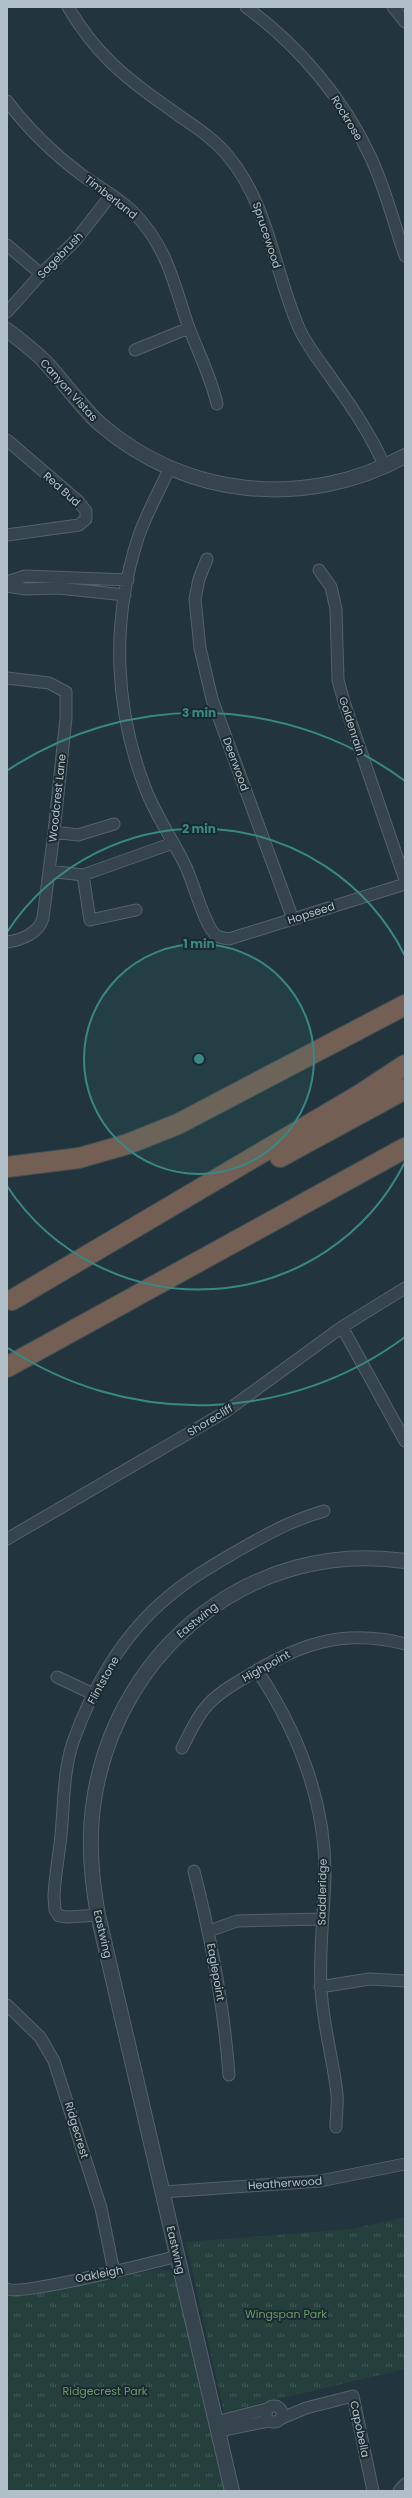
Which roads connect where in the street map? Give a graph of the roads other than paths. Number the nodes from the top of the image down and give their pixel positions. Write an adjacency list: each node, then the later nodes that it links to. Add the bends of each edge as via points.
1 (68, 7): 17 (street, Sprucewood, via 83,33 105,59 148,94 202,132 227,154 243,175 260,208 300,330 355,410)
2 (246, 7): 8 (street, Rockrose, via 288,42 338,99 371,158 388,199)
3 (393, 7): 4 (street)
4 (405, 22)
5 (7, 101): 6 (street, Timberland, via 48,147)
6 (111, 195): 9 (street, Sagebrush, via 75,242); 11 (street, Timberland, via 132,211 164,255)
7 (7, 245): 9 (street)
8 (405, 256)
9 (40, 274): 10 (street, Sagebrush)
10 (7, 312)
11 (189, 328): 13 (street); 14 (street, Timberland, via 211,379)
12 (7, 330): 18 (street, Canyon Vistas, via 46,363 100,424 120,440)
13 (135, 350)
14 (217, 404)
15 (7, 440): 19 (street, Red Bud, via 78,501 86,511 86,519 79,525)
16 (405, 456): 17 (street, Canyon Vistas)
17 (385, 467): 18 (street, Canyon Vistas, via 360,477 331,484 273,491 204,481)
18 (169, 469): 22 (street, via 139,537)
19 (7, 535)
20 (207, 559): 35 (street, Deerwood, via 199,579 195,600 200,648 212,699)
21 (319, 570): 32 (street, Goldenrain, via 331,587 336,610 338,680 344,702)
22 (128, 580): 23 (street, via 25,576); 25 (street)
23 (7, 582)
24 (7, 586): 25 (street)
25 (125, 595): 29 (street, via 119,674 123,710 146,791)
26 (7, 678): 28 (street, Woodcrest Lane, via 49,683 66,692 66,718)
27 (114, 824): 28 (street, via 78,835)
28 (54, 832): 30 (street, Woodcrest Lane)
29 (173, 843): 31 (street); 35 (street, Hopseed, via 194,886 206,922 217,936 229,939)
30 (50, 870): 31 (street); 36 (street, Woodcrest Lane, via 41,925 34,932 16,941)
31 (83, 875): 34 (street, via 90,920)
32 (405, 880)
33 (405, 884): 35 (street, Hopseed)
34 (136, 910)
35 (293, 919)
36 (7, 942)
37 (405, 1005): 41 (highway, via 178,1124 128,1144 79,1158)
38 (405, 1066): 43 (highway)
39 (405, 1089): 43 (highway)
40 (405, 1148): 45 (highway)
41 (7, 1167)
42 (405, 1288): 44 (street, Shorecliff)
43 (10, 1302)
44 (342, 1327): 46 (street); 48 (street, Shorecliff, via 225,1412)
45 (7, 1367)
46 (405, 1441)
47 (324, 1511): 53 (street, Flintstone, via 293,1520 217,1563 168,1597 127,1641)
48 (7, 1539)
49 (405, 1561): 56 (street, Eastwing, via 364,1558 329,1560 276,1573 241,1588 203,1612 181,1631 161,1654 125,1706 102,1764 94,1800 90,1852 92,1884)
50 (405, 1644): 51 (street, Highpoint, via 384,1639 347,1637 314,1643 287,1653)
51 (257, 1670): 54 (street, Highpoint, via 205,1708); 57 (street, Saddleridge, via 278,1701 294,1733 315,1796 322,1829 325,1876)
52 (57, 1678): 53 (street)
53 (93, 1694): 56 (street, Flintstone, via 73,1743 65,1780 54,1896 55,1910 59,1916)
54 (182, 1748)
55 (194, 1871): 58 (street, Eaglepoint)
56 (98, 1915): 65 (street, Eastwing)
57 (322, 1919): 58 (street, via 237,1921); 60 (street, Saddleridge)
58 (209, 1931): 62 (street, Eaglepoint, via 226,2030)
59 (405, 1981): 60 (street, via 369,1979)
60 (320, 1987): 63 (street, Saddleridge, via 337,2094)
61 (7, 2005): 67 (street, Ridgecrest, via 40,2037 54,2061 101,2208)
62 (229, 2075)
63 (336, 2127)
64 (405, 2164): 65 (street, Heatherwood, via 320,2181)
65 (163, 2192): 66 (street, Eastwing)
66 (178, 2256): 67 (street, Oakleigh); 73 (street, Eastwing)
67 (114, 2272): 68 (street, Oakleigh, via 20,2290)
68 (7, 2289)
69 (279, 2408): 70 (street, Capobella, via 274,2406); 71 (street, Capobella); 72 (street, via 282,2415)
70 (267, 2409): 72 (street, via 266,2417); 73 (street, Capobella)
71 (300, 2409): 72 (street, Capobella); 76 (street, Capobella, via 353,2396)
72 (275, 2420): 73 (street, Capobella)
73 (217, 2426): 75 (street, Eastwing)
74 (405, 2484): 77 (street)
75 (232, 2491)
76 (373, 2491)
77 (399, 2491)

